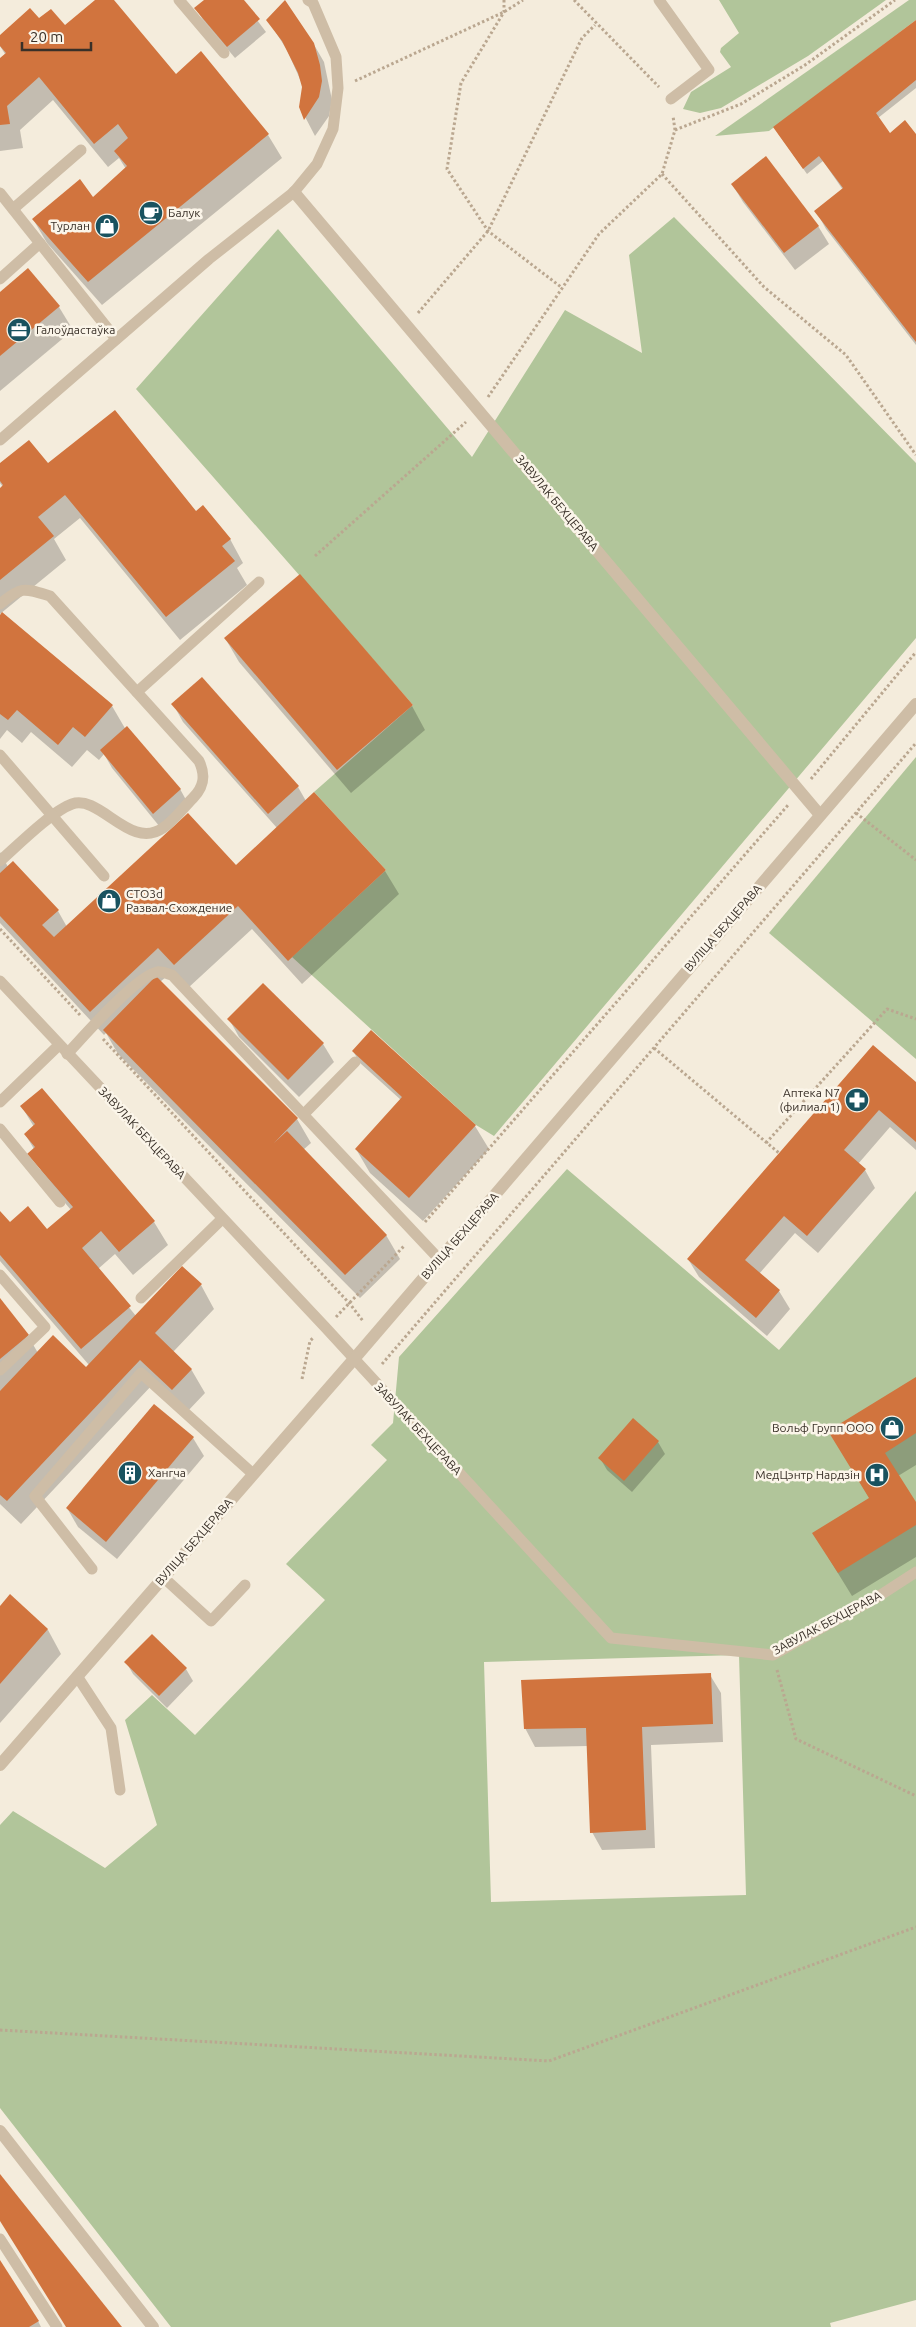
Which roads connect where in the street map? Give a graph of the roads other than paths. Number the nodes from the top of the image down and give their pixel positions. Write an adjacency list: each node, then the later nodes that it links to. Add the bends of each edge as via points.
1 (179, 0): 4 (lane)
2 (308, 0): 7 (lane, via 313,3 336,57 338,88 333,129 317,164)
3 (659, 0): 5 (lane, via 709,70)
4 (224, 52)
5 (671, 99)
6 (81, 150): 9 (lane)
7 (294, 192): 12 (lane); 19 (street, ЗАВУЛАК БЕХЦЕРАВА)
8 (0, 193): 9 (lane)
9 (13, 209): 10 (lane)
10 (40, 243): 11 (lane); 12 (lane)
11 (0, 279)
12 (116, 339): 13 (lane)
13 (0, 440)
14 (258, 582): 16 (lane)
15 (0, 604): 16 (lane, via 27,588 50,596)
16 (137, 692): 20 (lane, via 199,761 204,773 201,790 163,828 152,833 136,832 86,804 73,803)
17 (916, 704): 19 (street, ВУЛІЦА БЕХЦЕРАВА)
18 (0, 755): 20 (lane)
19 (820, 815): 32 (street, ВУЛІЦА БЕХЦЕРАВА)
20 (54, 816): 21 (lane); 22 (lane)
21 (0, 861)
22 (104, 876)
23 (0, 981): 24 (lane, ЗАВУЛАК БЕХЦЕРАВА)
24 (59, 1045): 25 (lane, ЗАВУЛАК БЕХЦЕРАВА); 27 (lane)
25 (68, 1054): 28 (lane, via 144,978 158,971 172,975); 31 (lane, ЗАВУЛАК БЕХЦЕРАВА)
26 (355, 1062): 28 (lane)
27 (0, 1102)
28 (304, 1114): 32 (lane)
29 (0, 1129): 30 (lane)
30 (60, 1202)
31 (222, 1219): 34 (lane); 35 (lane, ЗАВУЛАК БЕХЦЕРАВА)
32 (439, 1259): 35 (street, ВУЛІЦА БЕХЦЕРАВА)
33 (0, 1275): 36 (lane, via 45,1327)
34 (141, 1298)
35 (354, 1360): 37 (street, ВУЛІЦА БЕХЦЕРАВА); 39 (lane, ЗАВУЛАК БЕХЦЕРАВА, via 611,1638 773,1655)
36 (0, 1370)
37 (253, 1474): 38 (lane, via 141,1373 35,1496); 40 (street, ВУЛІЦА БЕХЦЕРАВА)
38 (92, 1569)
39 (916, 1572)
40 (163, 1577): 41 (lane, via 211,1621); 42 (street, ВУЛІЦА БЕХЦЕРАВА)
41 (245, 1585)
42 (78, 1676): 43 (street, ВУЛІЦА БЕХЦЕРАВА); 44 (lane, via 111,1728)
43 (0, 1764)
44 (120, 1790)
45 (0, 2130): 48 (street)
46 (0, 2238): 47 (lane)
47 (57, 2327)
48 (153, 2327)

